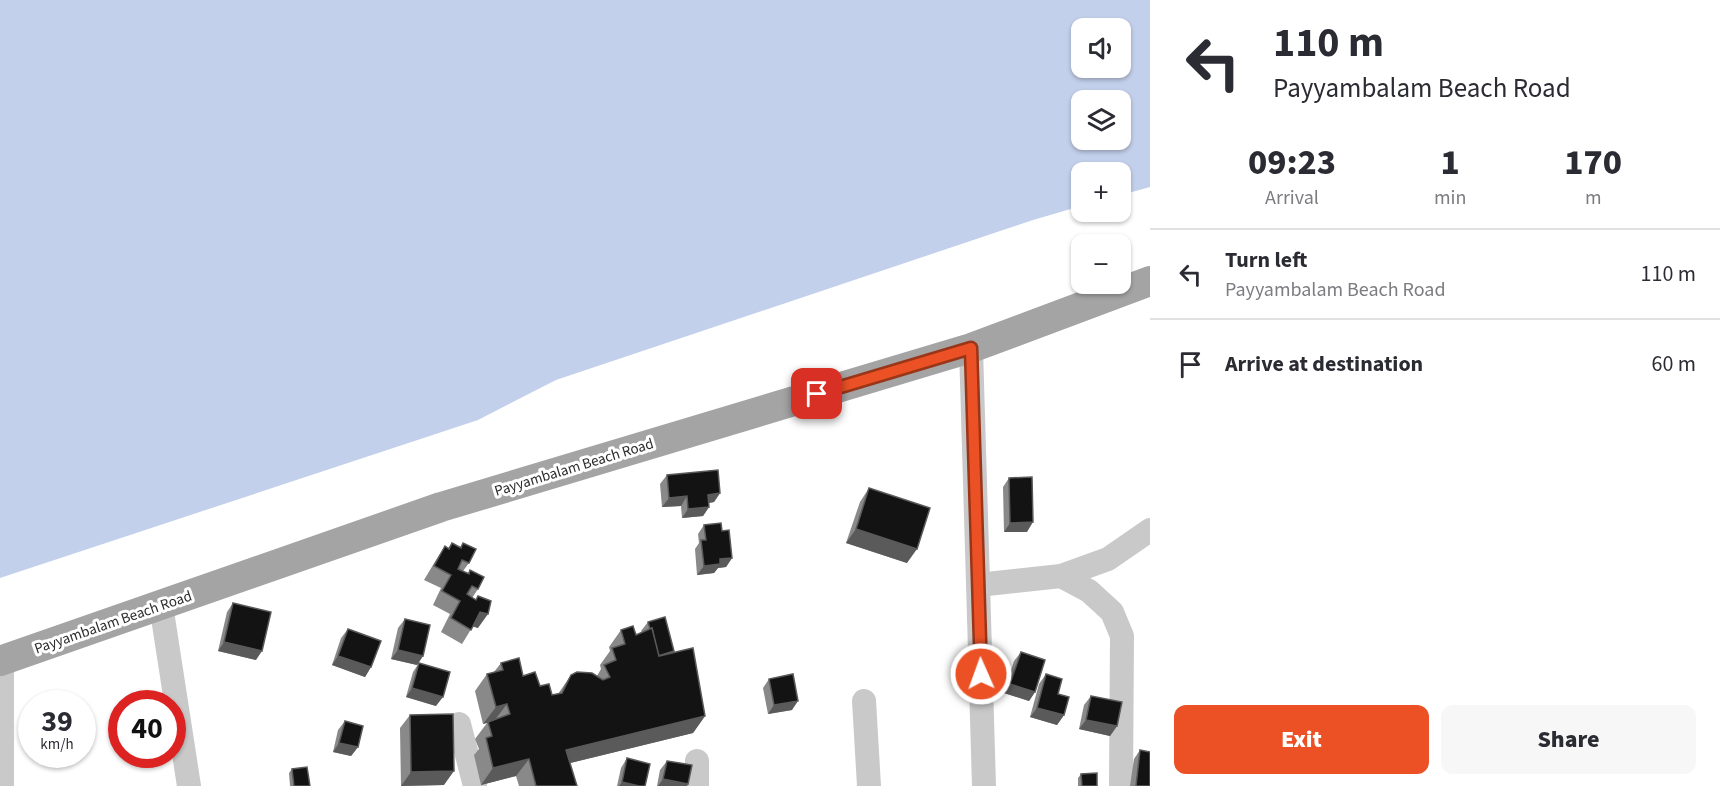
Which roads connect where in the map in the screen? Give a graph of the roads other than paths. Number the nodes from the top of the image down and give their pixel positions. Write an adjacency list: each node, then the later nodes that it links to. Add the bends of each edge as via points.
1 (1150, 281): 2 (main road, Payyambalam Beach Road)
2 (971, 348): 5 (street); 6 (main road, Payyambalam Beach Road, via 441,507)
3 (1144, 539): 4 (street, via 1108,559)
4 (1061, 576): 5 (street); 17 (street, via 1089,591 1112,612 1122,636)
5 (978, 585): 16 (street)
6 (160, 605): 7 (main road, Payyambalam Beach Road); 12 (street)
7 (1, 661): 11 (street)
8 (864, 701): 15 (street)
9 (459, 724): 13 (street)
10 (697, 761): 14 (street)
11 (2, 786)
12 (189, 786)
13 (475, 786)
14 (697, 786)
15 (869, 786)
16 (984, 786)
17 (1121, 786)

